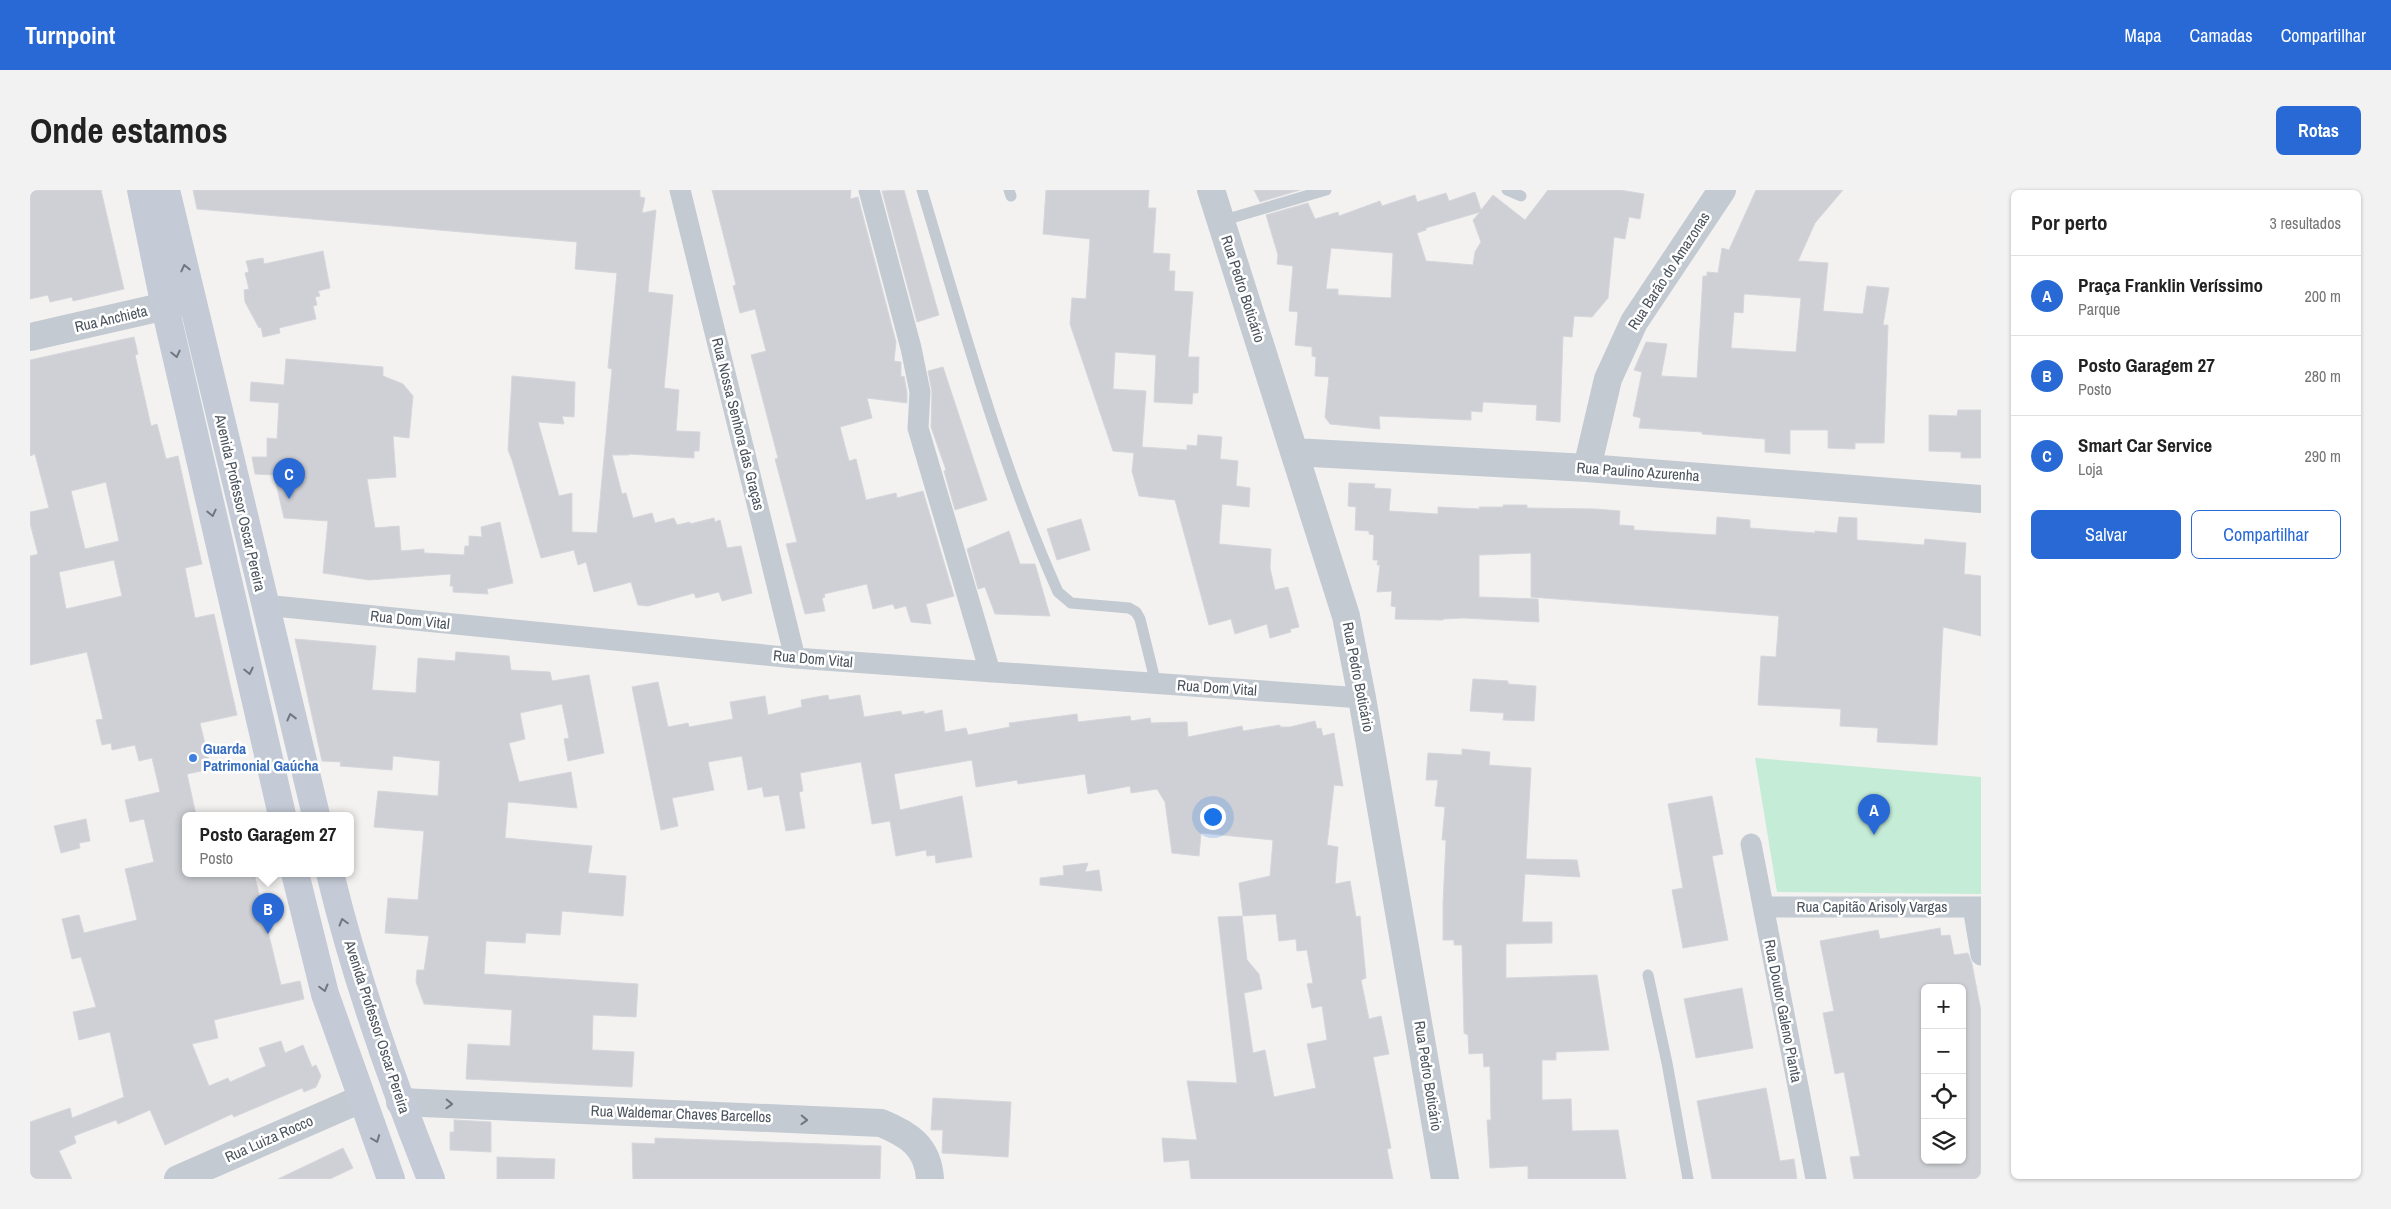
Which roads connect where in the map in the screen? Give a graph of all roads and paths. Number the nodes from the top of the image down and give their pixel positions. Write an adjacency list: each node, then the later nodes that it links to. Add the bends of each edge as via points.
1 (140, 190): 13 (main road, Avenida Professor Oscar Pereira)
2 (166, 190): 12 (main road, Avenida Professor Oscar Pereira, one-way to 2)
3 (680, 190): 19 (street, Rua Nossa Senhora das Graças)
4 (869, 190): 20 (street, via 911,348 920,392 918,428)
5 (922, 190): 21 (lane, via 1002,452 1058,592 1071,603 1129,608 1136,612)
6 (1212, 190): 11 (street, Rua Pedro Boticário)
7 (1326, 190): 11 (lane)
8 (1507, 190): 10 (lane)
9 (1722, 190): 16 (street, Rua Barão do Amazonas, via 1634,322 1608,378)
10 (1521, 196)
11 (1221, 221): 15 (street, Rua Pedro Boticário)
12 (192, 300): 13 (street, Rua Anchieta); 18 (main road, Avenida Professor Oscar Pereira)
13 (165, 307): 14 (street, Rua Anchieta); 23 (main road, Avenida Professor Oscar Pereira, one-way to 23)
14 (30, 337)
15 (1294, 452): 16 (street, Rua Paulino Azurenha); 22 (street, Rua Pedro Boticário, via 1346,616)
16 (1587, 468): 17 (street, Rua Paulino Azurenha)
17 (1981, 498)
18 (264, 605): 19 (street, Rua Dom Vital); 24 (main road, Avenida Professor Oscar Pereira, one-way to 18)
19 (795, 658): 20 (street, Rua Dom Vital)
20 (990, 672): 21 (street, Rua Dom Vital)
21 (1156, 684): 22 (street, Rua Dom Vital)
22 (1362, 698): 38 (street, Rua Pedro Boticário)
23 (281, 812)
24 (315, 812)
25 (1750, 844): 28 (street, Rua Doutor Galeno Pianta)
26 (296, 877): 32 (main road, one-way to 32, via 325,994)
27 (331, 877): 33 (main road, Avenida Professor Oscar Pereira, one-way to 27, via 360,984)
28 (1763, 907): 29 (street, Rua Capitão Arisoly Vargas); 40 (street, Rua Doutor Galeno Pianta)
29 (1977, 907): 30 (street)
30 (1981, 955)
31 (1648, 975): 39 (lane)
32 (361, 1099): 34 (street, Rua Luiza Rocco); 35 (main road, one-way to 35)
33 (400, 1102): 36 (main road, Avenida Professor Oscar Pereira); 37 (street, Rua Waldemar Chaves Barcellos, one-way to 37, via 881,1123 902,1132 922,1148)
34 (178, 1179)
35 (391, 1179)
36 (431, 1179)
37 (930, 1179)
38 (1444, 1179)
39 (1688, 1179)
40 (1816, 1179)

